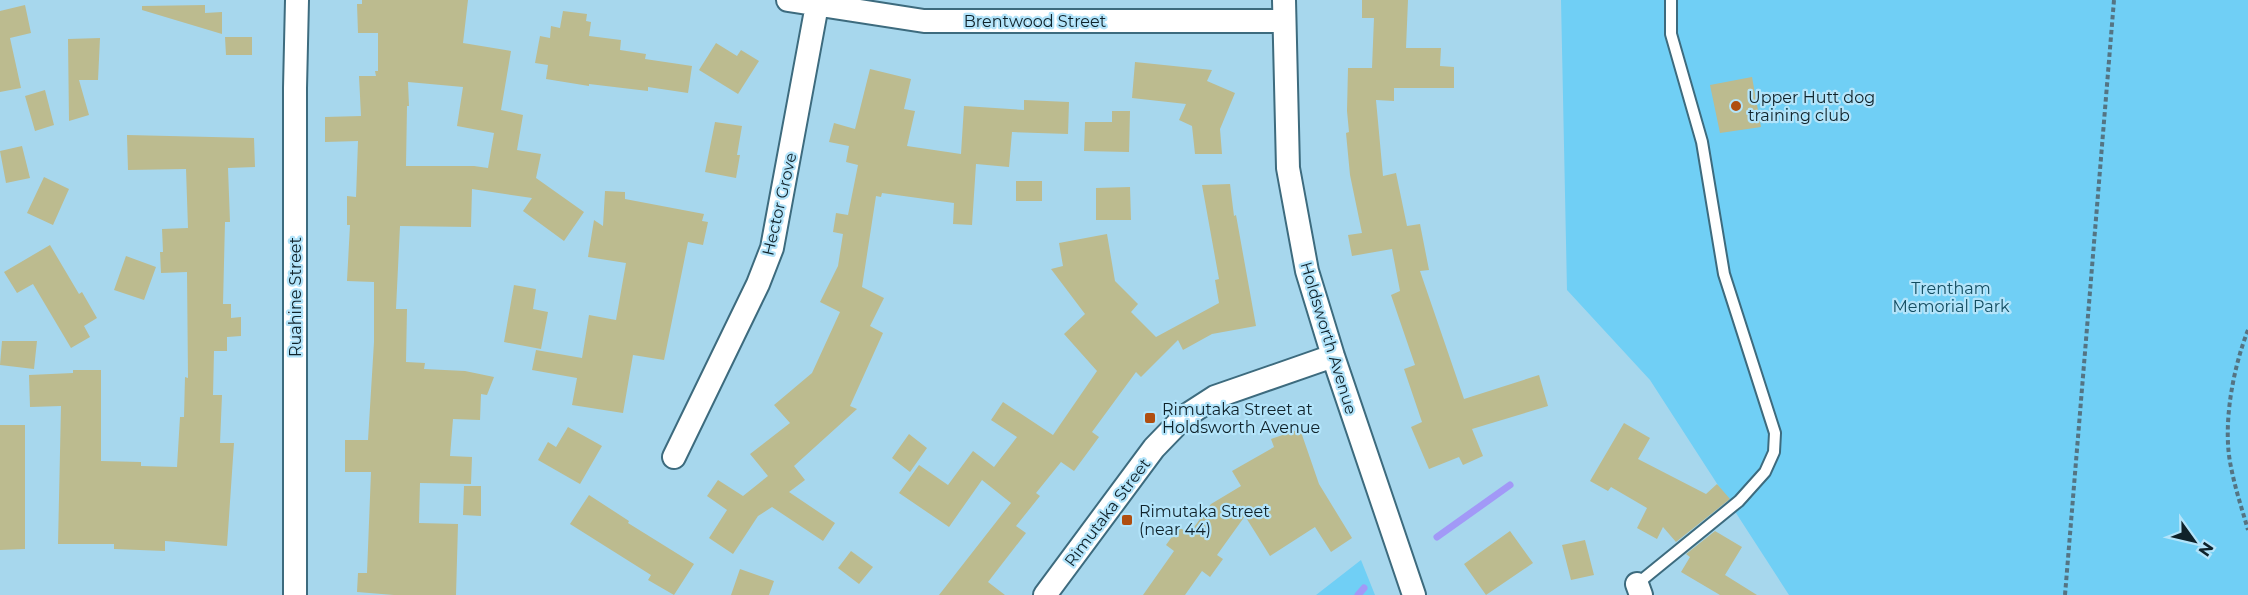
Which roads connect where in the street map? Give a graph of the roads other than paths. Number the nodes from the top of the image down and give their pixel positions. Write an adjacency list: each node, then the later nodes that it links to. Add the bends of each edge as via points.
1 (297, 0): 9 (street, Ruahine Street)
2 (788, 0): 4 (street, Brentwood Street)
3 (1671, 0): 8 (lane, via 1671,34 1702,142 1725,274 1775,433 1774,452 1765,472 1740,501)
4 (817, 5): 5 (street, Brentwood Street, via 924,21); 7 (street, Hector Grove, via 772,248)
5 (1284, 10): 6 (street, Holdsworth Avenue, via 1288,168 1307,271)
6 (1333, 356): 10 (street, Rimutaka Street, via 1215,397 1184,417 1154,448); 11 (street, Holdsworth Avenue)
7 (674, 457)
8 (1639, 590)
9 (295, 595)
10 (1045, 595)
11 (1414, 595)

